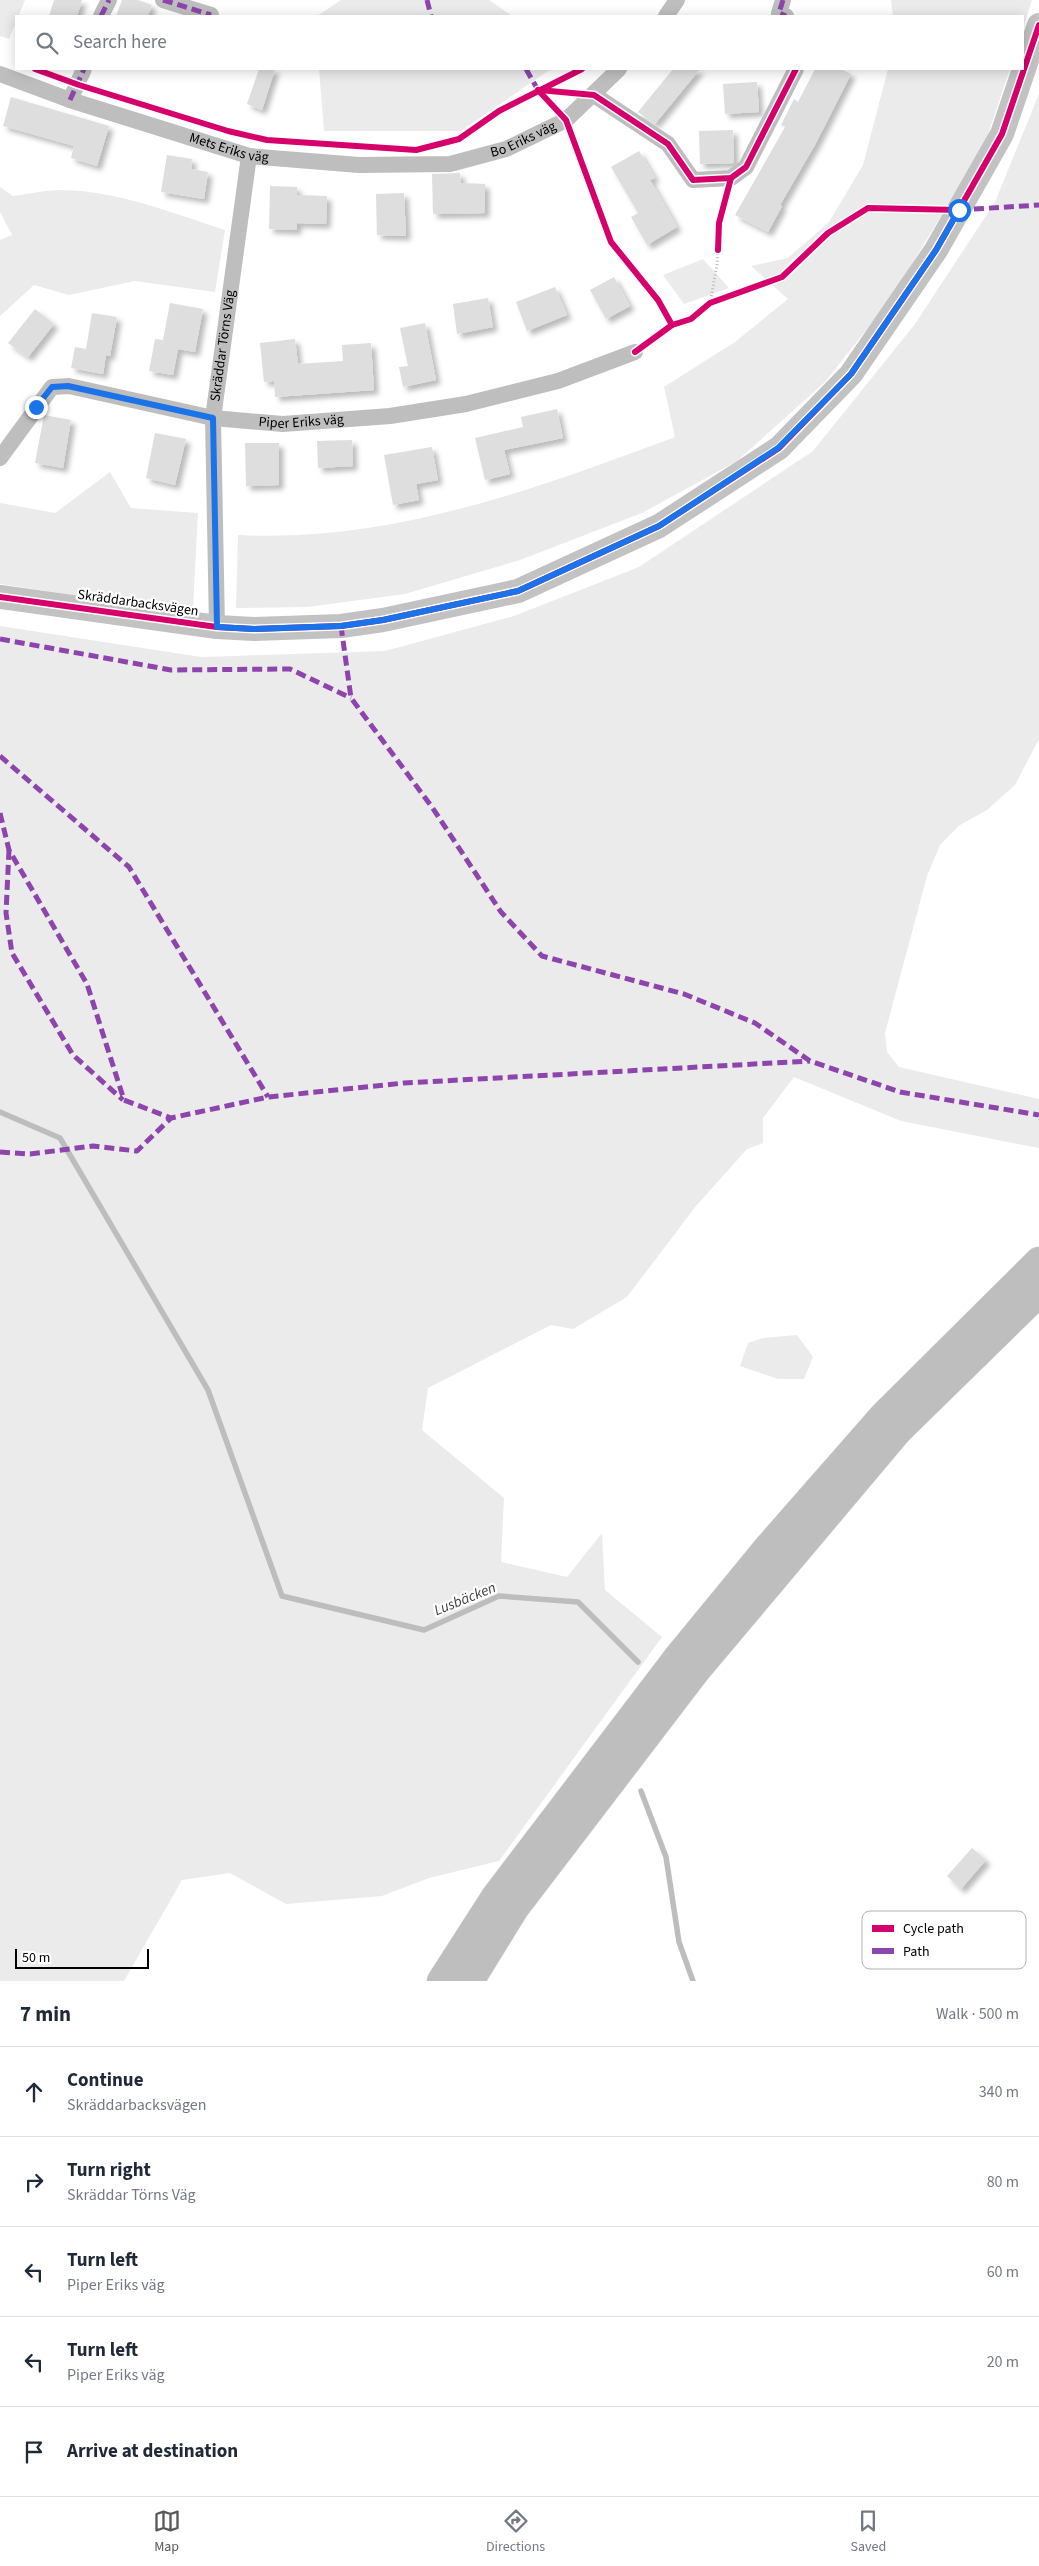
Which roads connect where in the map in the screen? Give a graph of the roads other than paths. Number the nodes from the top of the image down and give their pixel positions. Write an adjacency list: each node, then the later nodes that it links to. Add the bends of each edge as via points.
1 (110, 0): 6 (street)
2 (163, 0): 5 (street)
3 (677, 0): 7 (street)
4 (783, 0): 8 (street, via 779,13)
5 (211, 14)
6 (102, 15)
7 (667, 15)
8 (784, 15)
9 (1039, 24): 10 (street, Skräddarbacksvägen)
10 (1024, 69)
11 (84, 70): 17 (street)
12 (617, 70): 16 (street, Bo Eriks väg)
13 (795, 70): 16 (street, via 746,167 731,178 693,180 668,144)
14 (1024, 70): 24 (street, Skräddarbacksvägen, via 1002,134 936,250 851,374 778,448 659,526 518,591 341,626)
15 (0, 74): 17 (street, Mets Eriks väg)
16 (594, 95): 19 (street, Bo Eriks väg, via 566,120 506,149)
17 (70, 100): 18 (street, Mets Eriks väg)
18 (249, 156): 19 (street, Mets Eriks väg, via 359,165 450,164); 21 (street, Skräddar Törns Väg)
19 (468, 159)
20 (634, 352): 21 (street, Piper Eriks väg, via 558,381 466,404 390,416 283,424)
21 (213, 418): 22 (street, Piper Eriks väg, via 68,386 52,387); 24 (street, Skräddar Törns Väg)
22 (0, 458)
23 (0, 597): 24 (street, Skräddarbacksvägen)
24 (217, 627)
25 (1039, 1260): 27 (highway, via 883,1416 769,1546 677,1658 495,1897)
26 (1039, 1294): 28 (highway, via 898,1431 696,1671 515,1908)
27 (441, 1981)
28 (470, 1981)

